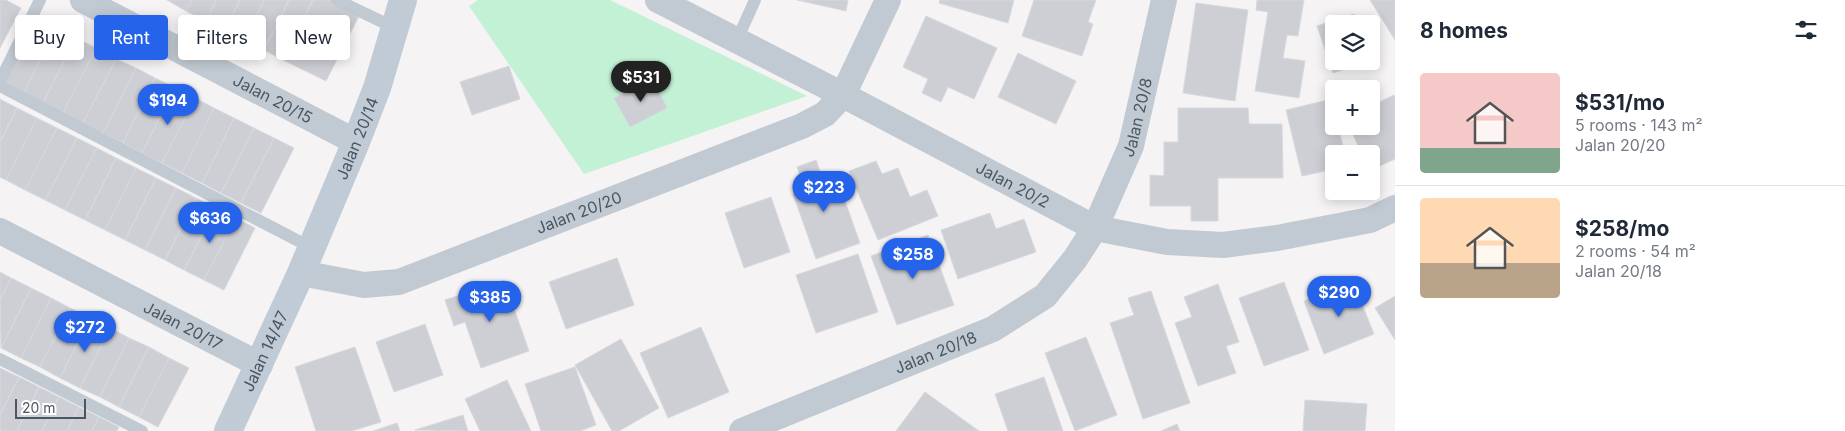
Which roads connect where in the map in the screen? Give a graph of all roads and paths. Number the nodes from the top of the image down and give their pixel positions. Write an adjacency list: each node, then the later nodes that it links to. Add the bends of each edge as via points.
1 (40, 0): 11 (lane)
2 (83, 0): 14 (street, Jalan 20/15)
3 (337, 0): 9 (lane)
4 (404, 0): 9 (street, Jalan 20/14)
5 (658, 0): 10 (street, Jalan 20/2)
6 (755, 0): 10 (lane)
7 (888, 0): 13 (street, Jalan 20/20)
8 (1164, 0): 16 (street, Jalan 20/8, via 1131,146)
9 (395, 28): 14 (street, Jalan 20/14)
10 (737, 40): 13 (street, Jalan 20/2)
11 (0, 81)
12 (0, 86): 18 (lane)
13 (843, 95): 16 (street, Jalan 20/2); 19 (street, Jalan 20/20, via 825,114 802,126 399,282 364,285)
14 (356, 142): 18 (street, Jalan 20/14)
15 (1395, 208): 16 (street, Jalan 20/2, via 1370,220 1222,245 1167,242)
16 (1095, 228): 24 (street, Jalan 20/18, via 1045,296 993,329)
17 (0, 231): 21 (street, Jalan 20/17)
18 (312, 248): 19 (street, Jalan 20/14)
19 (301, 272): 21 (street, Jalan 14/47)
20 (0, 359): 22 (lane)
21 (260, 365): 23 (street, Jalan 14/47)
22 (142, 431)
23 (228, 431)
24 (742, 431)

